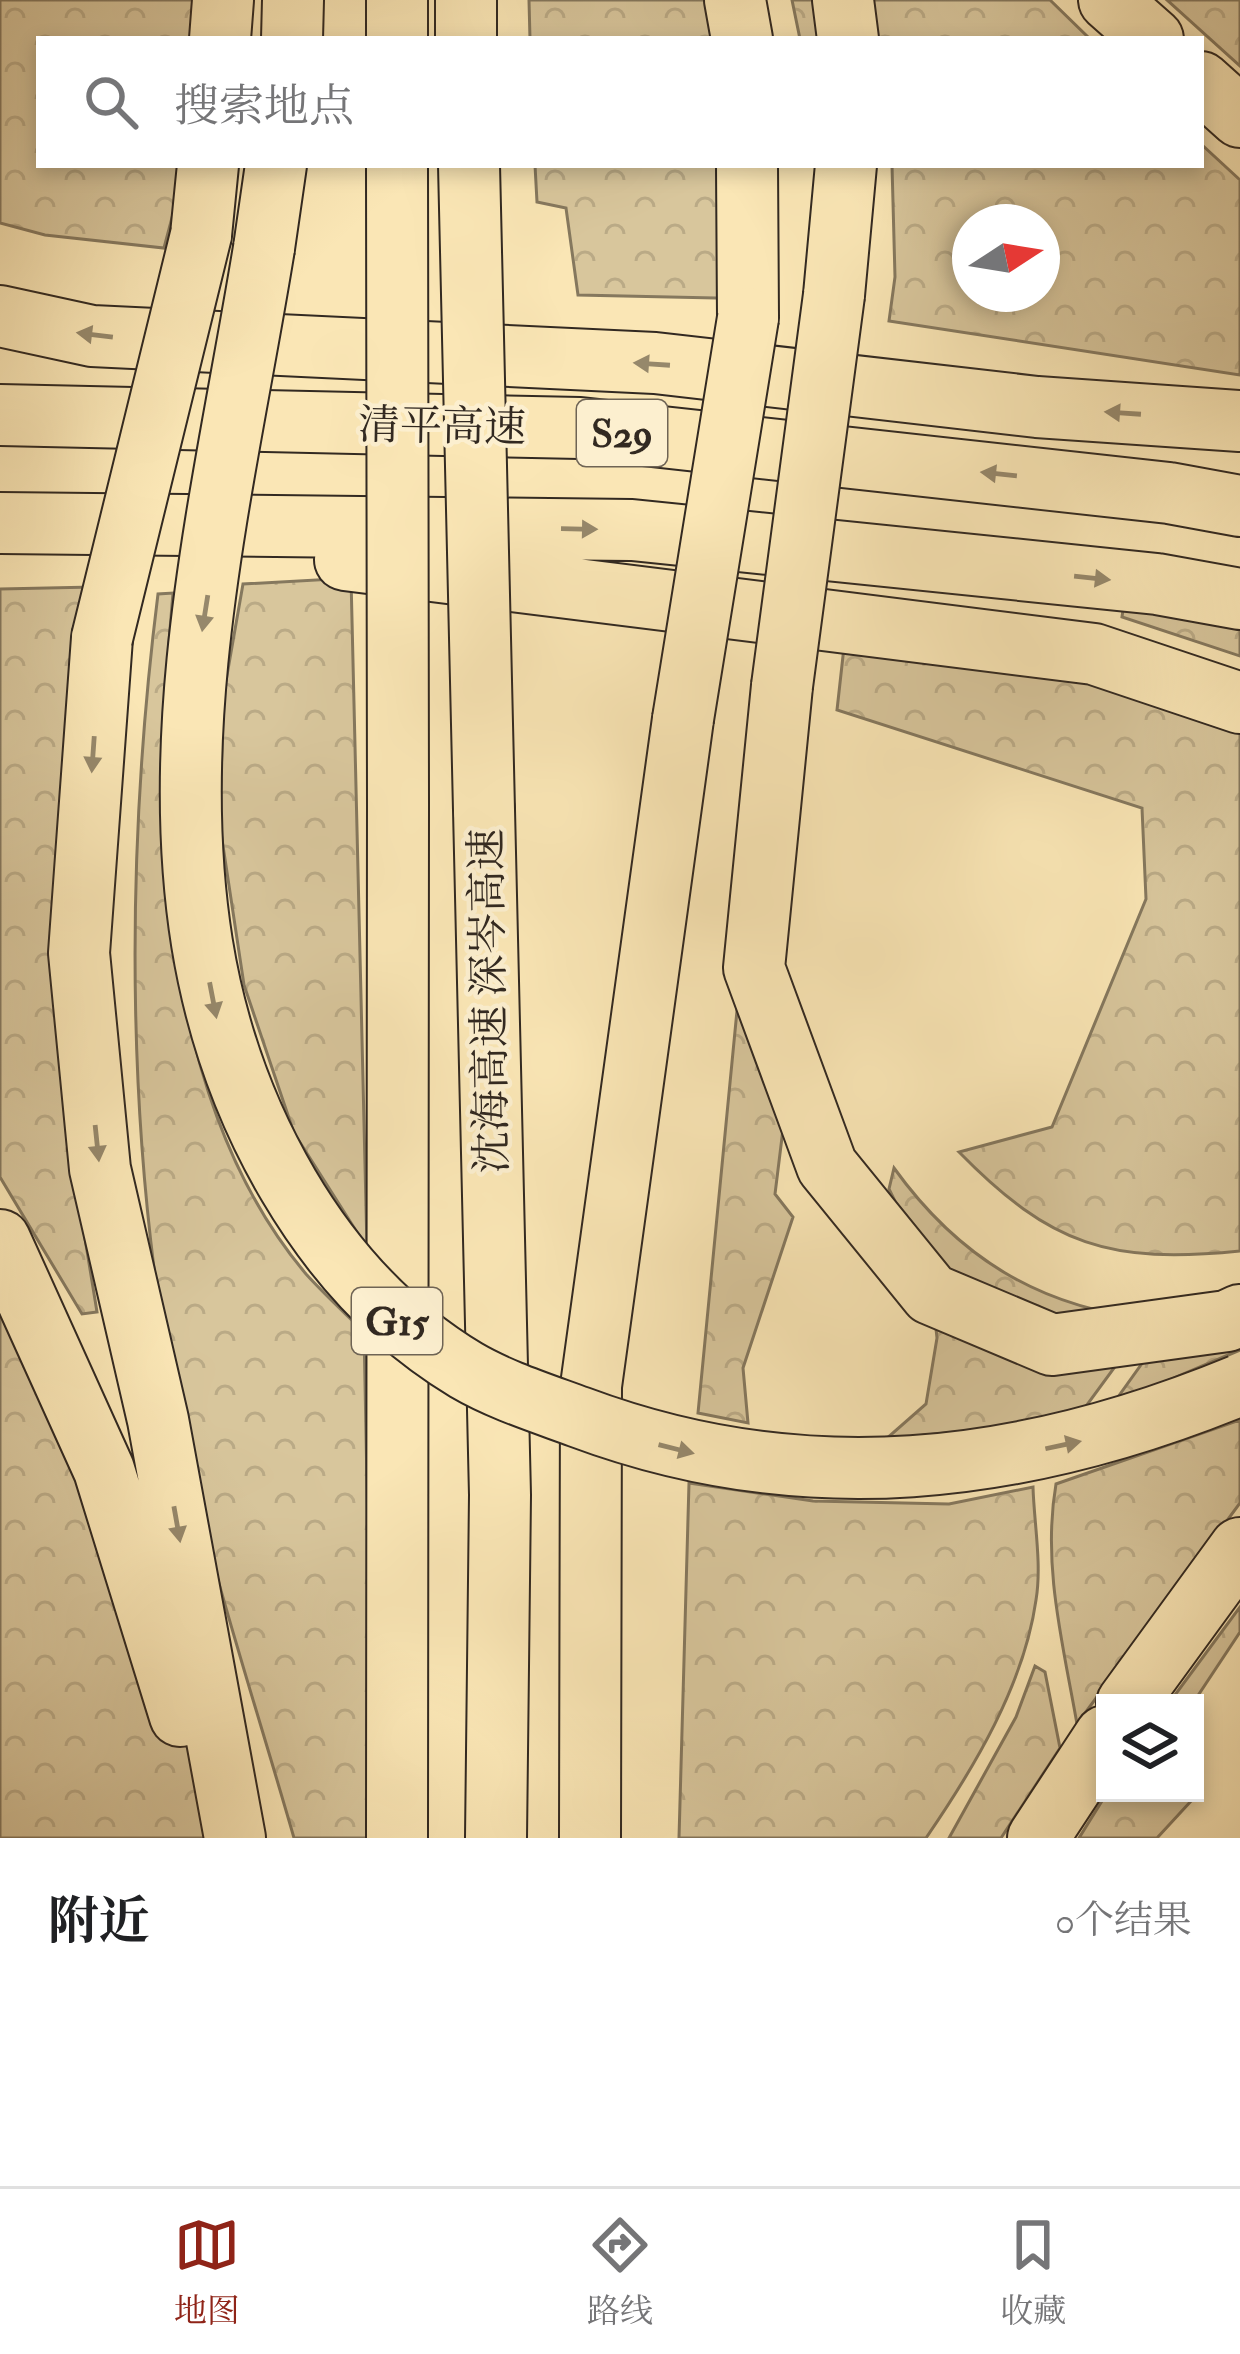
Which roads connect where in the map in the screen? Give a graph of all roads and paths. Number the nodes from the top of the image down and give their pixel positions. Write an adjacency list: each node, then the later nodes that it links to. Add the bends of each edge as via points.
1 (223, 0): 6 (highway)
2 (293, 0): 7 (highway)
3 (735, 0): 8 (highway)
4 (843, 0): 9 (highway)
5 (1109, 0): 10 (highway)
6 (220, 36)
7 (292, 36)
8 (741, 36)
9 (848, 36)
10 (1150, 36)
11 (1204, 85): 12 (highway)
12 (1240, 117)
13 (208, 168): 33 (highway, one-way to 33, bridge, via 201,235 102,638 79,953 100,1169 158,1420)
14 (276, 168): 28 (highway, one-way to 28, bridge, via 201,637 190,742 194,858 217,1022 245,1098 314,1226 410,1331 469,1372 675,1450 750,1463 952,1465 1088,1439)
15 (397, 168): 34 (highway, 沈海高速 深岑高速 / G15, bridge)
16 (469, 168): 35 (highway, 沈海高速 深岑高速 / G15, bridge, via 500,1496)
17 (747, 168): 36 (highway, bridge, via 748,318 591,1386)
18 (846, 168): 27 (highway, bridge, via 754,968 827,1166 931,1294 1052,1345)
19 (0, 316): 21 (highway, one-way to 19, via 1037,407 655,363 92,336)
20 (0, 416): 22 (highway, 清平高速 / S29, one-way to 20, via 580,428)
21 (1240, 421)
22 (1240, 506)
23 (21, 522): 24 (highway, one-way to 24, via 632,530); 25 (highway, via 1094,654)
24 (1240, 599)
25 (1240, 703)
26 (0, 1240): 32 (highway, via 104,1469)
27 (1240, 1315)
28 (1240, 1385)
29 (1240, 1548): 30 (highway)
30 (1134, 1694)
31 (1096, 1750): 37 (highway)
32 (218, 1838)
33 (235, 1838)
34 (397, 1838)
35 (496, 1838)
36 (590, 1838)
37 (1038, 1838)

